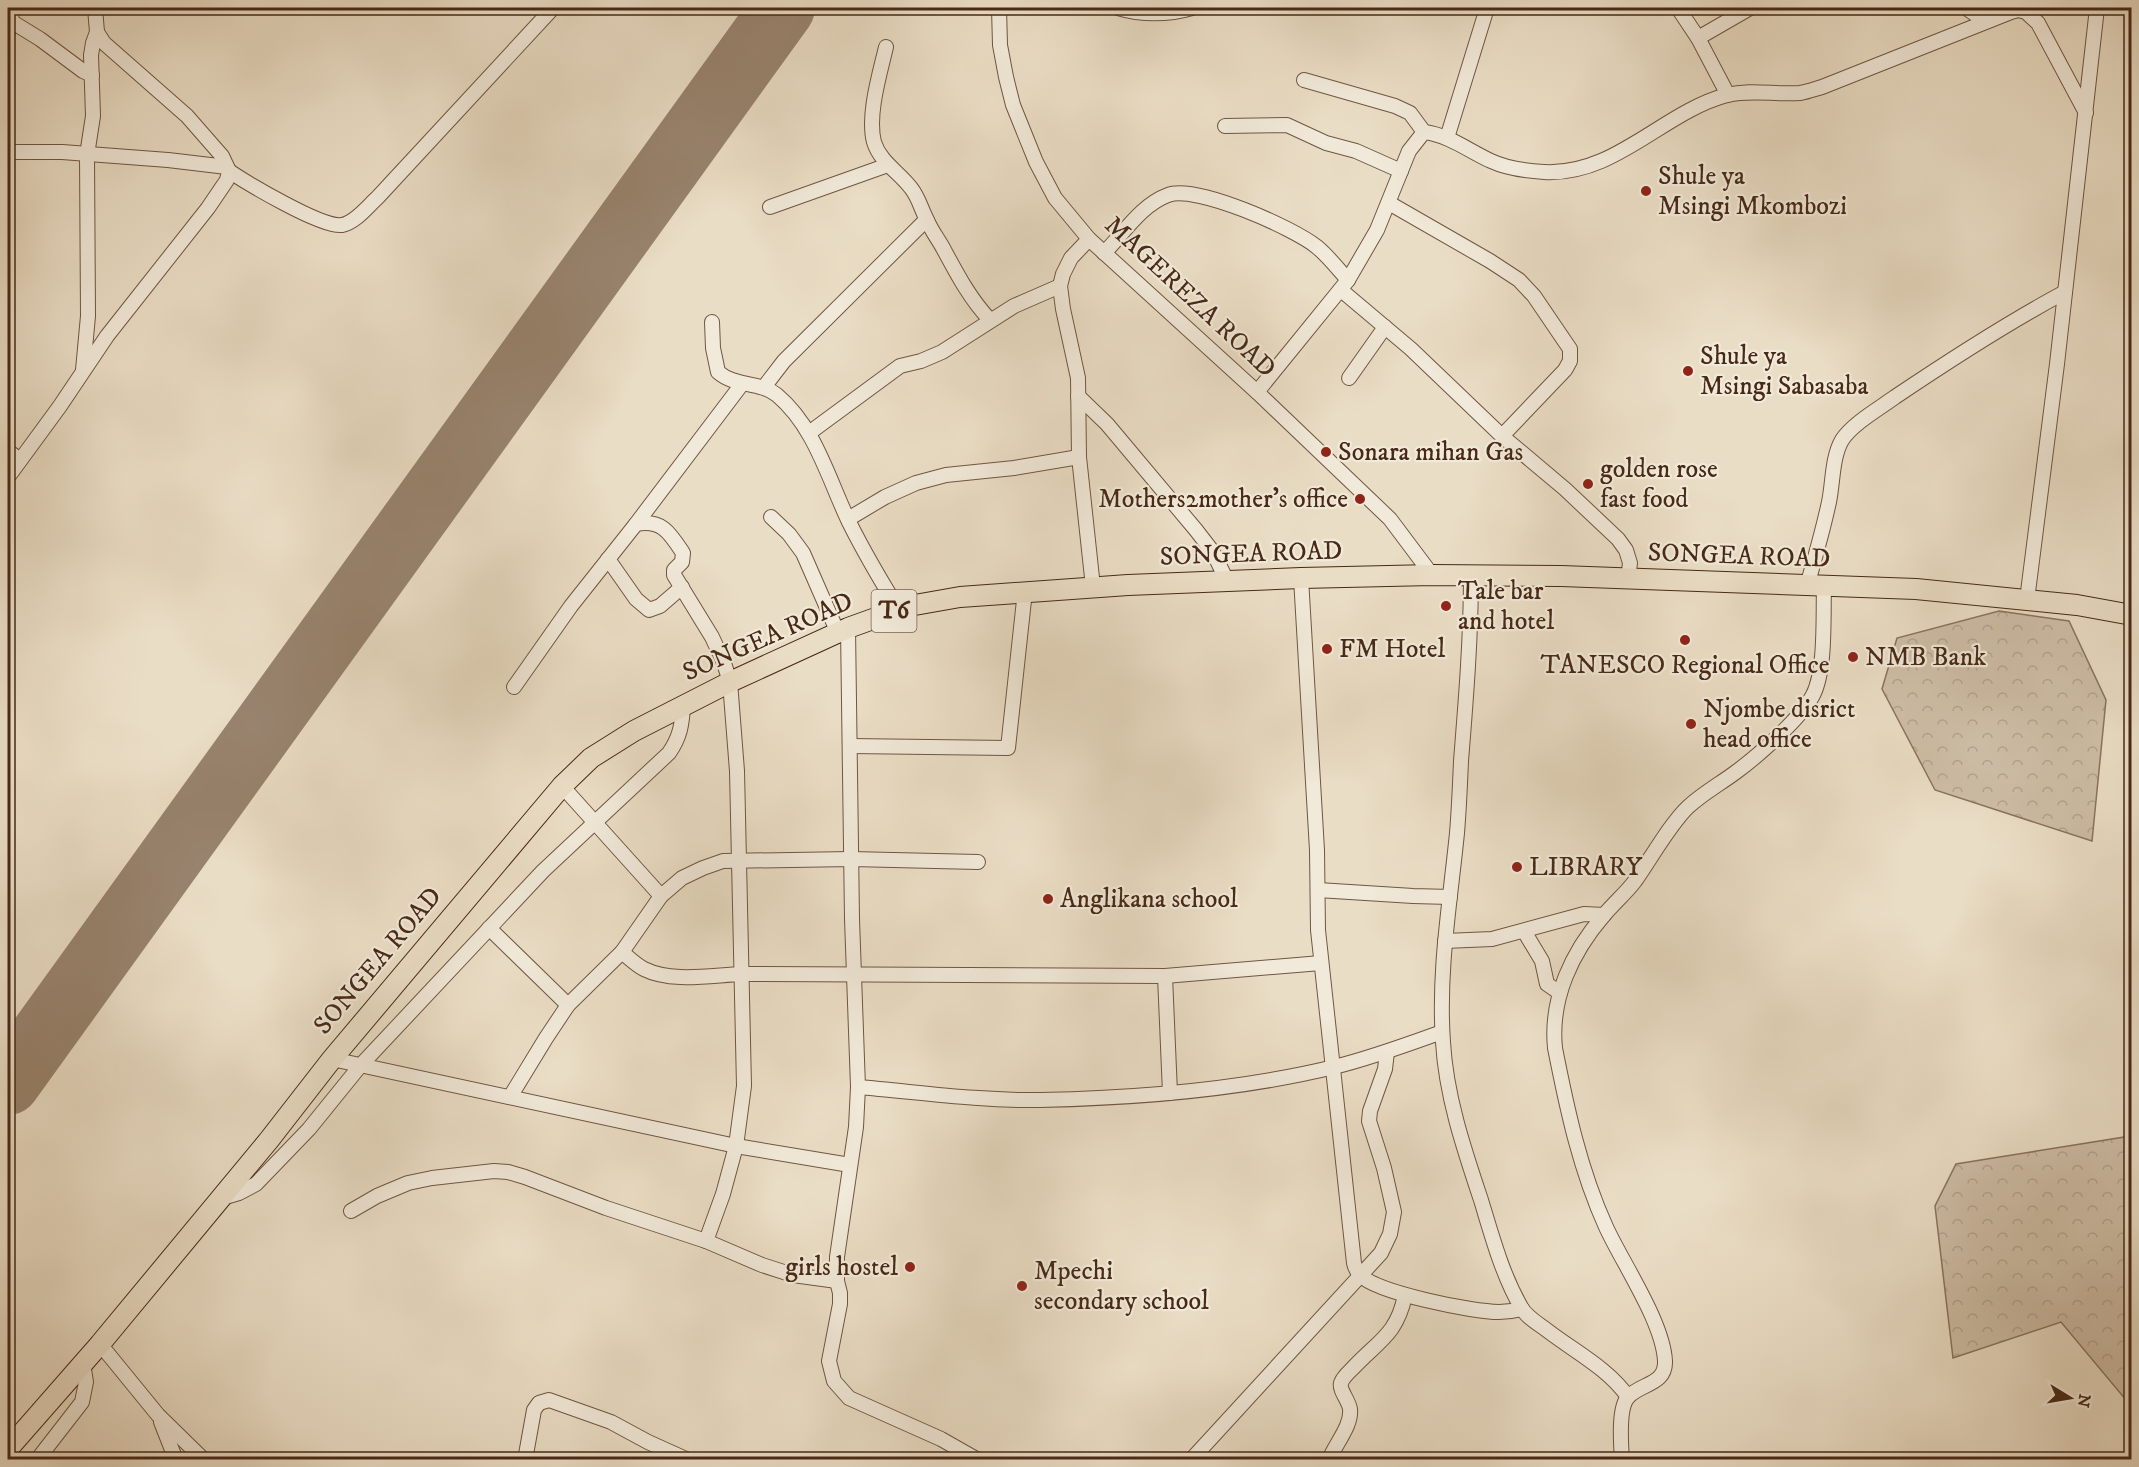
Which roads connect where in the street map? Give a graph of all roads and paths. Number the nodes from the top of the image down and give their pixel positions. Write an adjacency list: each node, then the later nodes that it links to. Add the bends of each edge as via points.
1 (95, 8): 14 (street)
2 (553, 8): 27 (street, via 378,197 356,218 342,225 324,223)
3 (998, 8): 32 (street, MAGEREZA ROAD, via 1006,77 1023,132 1055,198)
4 (1118, 8): 5 (street, via 1147,13)
5 (1192, 8)
6 (1487, 8): 23 (street)
7 (1678, 8): 15 (street)
8 (1750, 8): 15 (street)
9 (1966, 8): 13 (street)
10 (2097, 8): 20 (street)
11 (2025, 10): 13 (street); 20 (street, via 2038,22)
12 (10, 20): 17 (street)
13 (1985, 21): 19 (street, via 1802,93)
14 (97, 32): 17 (street, via 91,48); 27 (street, via 104,43 187,116 222,156)
15 (1698, 38): 19 (street)
16 (886, 47): 26 (street, via 872,128 874,142)
17 (92, 75): 25 (street, via 93,116)
18 (1304, 80): 22 (street, via 1395,106 1410,113)
19 (1728, 95): 23 (street, via 1680,116 1624,150 1580,168 1527,170 1493,162)
20 (2086, 113): 36 (street)
21 (1225, 126): 28 (street, via 1287,125)
22 (1424, 132): 23 (street); 28 (street, via 1409,151)
23 (1448, 138)
24 (8, 152): 25 (street)
25 (87, 155): 27 (street, via 168,160); 40 (street, via 88,316)
26 (888, 165): 30 (street); 31 (street, via 911,188)
27 (228, 169): 40 (street, via 222,190)
28 (1401, 171): 29 (street)
29 (1389, 203): 35 (street); 49 (street, via 1519,280 1570,349 1564,370)
30 (770, 207)
31 (926, 220): 38 (street, via 970,297); 44 (street, via 784,361)
32 (1089, 239): 33 (street, MAGEREZA ROAD); 34 (street, via 1071,258)
33 (1104, 252): 35 (street, via 1153,202 1171,194 1192,194 1219,201 1296,234 1316,247); 45 (street, MAGEREZA ROAD)
34 (1060, 285): 38 (street); 46 (street)
35 (1345, 285): 39 (street); 45 (street)
36 (2066, 292): 63 (street, via 1926,376 1842,440); 67 (street)
37 (712, 321): 41 (street, via 715,362)
38 (990, 321): 48 (street, via 942,352 900,366)
39 (1385, 327): 42 (street); 49 (street)
40 (83, 371): 52 (street)
41 (724, 376): 43 (street); 47 (street)
42 (1349, 378)
43 (742, 384): 44 (street); 47 (street)
44 (764, 387): 48 (street, via 792,411)
45 (1257, 392): 58 (street, MAGEREZA ROAD, via 1390,519)
46 (1078, 396): 51 (street); 62 (street, via 1107,424 1196,530 1213,552)
47 (726, 403): 56 (street)
48 (809, 433): 55 (street)
49 (1502, 436): 61 (street, via 1618,539 1630,562)
50 (8, 451): 52 (street)
51 (1079, 457): 55 (street, via 946,475 916,483); 65 (street)
52 (20, 460): 53 (street)
53 (8, 477)
54 (771, 517): 70 (street, via 803,553)
55 (848, 519): 68 (street)
56 (636, 524): 57 (street); 64 (street, via 657,523 676,543 684,557 674,575)
57 (608, 559): 64 (street, via 648,610 660,606); 72 (street)
58 (1432, 575): 59 (highway, SONGEA ROAD / T6); 60 (highway, SONGEA ROAD / T6)
59 (1471, 575): 61 (highway, SONGEA ROAD / T6); 82 (street, via 1469,678)
60 (1301, 578): 62 (highway, SONGEA ROAD / T6); 80 (street)
61 (1628, 579): 63 (highway, SONGEA ROAD / T6)
62 (1227, 581): 65 (highway, SONGEA ROAD / T6)
63 (1815, 586): 67 (highway, SONGEA ROAD / T6, via 1916,589); 83 (street, via 1821,668 1813,696 1753,758 1679,816 1632,885)
64 (682, 587): 71 (street, via 718,650)
65 (1093, 587): 66 (highway, SONGEA ROAD / T6)
66 (1025, 591): 68 (highway, SONGEA ROAD / T6, via 935,600); 74 (street, via 1008,748)
67 (2027, 600): 69 (highway, SONGEA ROAD / T6)
68 (899, 610): 70 (highway, SONGEA ROAD / T6)
69 (2132, 615)
70 (843, 630): 71 (highway, SONGEA ROAD / T6); 74 (street)
71 (730, 682): 73 (highway, SONGEA ROAD / T6); 78 (street)
72 (514, 687)
73 (683, 706): 75 (highway, SONGEA ROAD / T6, via 591,758); 76 (street, via 682,727 669,753)
74 (850, 746): 77 (street)
75 (562, 786): 76 (street); 96 (highway, SONGEA ROAD / T6)
76 (594, 823): 81 (street); 84 (street)
77 (851, 859): 78 (street); 79 (street); 90 (street)
78 (738, 861): 81 (street, via 703,867); 89 (street)
79 (978, 862)
80 (1318, 890): 82 (street); 88 (street)
81 (661, 896): 87 (street)
82 (1450, 897): 86 (street)
83 (1604, 915): 85 (street, via 1588,913); 92 (street, via 1580,947)
84 (489, 928): 93 (street); 97 (street)
85 (1524, 931): 86 (street, via 1492,939); 92 (street, via 1539,955 1548,984)
86 (1445, 940): 94 (street)
87 (622, 952): 89 (street, via 643,969 660,974); 93 (street)
88 (1321, 963): 91 (street); 98 (street)
89 (742, 974): 90 (street); 102 (street, via 744,1086)
90 (854, 976): 91 (street); 99 (street)
91 (1165, 976): 100 (street)
92 (1560, 993): 113 (street, via 1555,1048 1579,1156 1606,1227 1657,1329 1665,1361 1657,1380)
93 (568, 1005): 101 (street)
94 (1442, 1032): 95 (street); 110 (street, via 1458,1129 1503,1265)
95 (1387, 1052): 98 (street); 107 (street, via 1369,1121 1394,1217 1381,1253)
96 (332, 1059): 97 (street); 104 (highway, SONGEA ROAD / T6)
97 (360, 1066): 101 (street); 104 (street, via 309,1129 256,1184)
98 (1333, 1067): 100 (street, via 1269,1080); 107 (street, via 1352,1256)
99 (858, 1087): 100 (street, via 1038,1100); 103 (street)
100 (1170, 1092)
101 (510, 1097): 102 (street)
102 (736, 1146): 103 (street); 106 (street)
103 (850, 1165): 108 (street)
104 (222, 1198): 111 (highway, SONGEA ROAD / T6)
105 (351, 1211): 106 (street, via 408,1184 494,1170 525,1177)
106 (706, 1241): 108 (street, via 783,1272)
107 (1360, 1275): 109 (street); 123 (street)
108 (837, 1281): 116 (street, via 840,1304 829,1354 834,1381 857,1403 941,1439)
109 (1405, 1295): 110 (street, via 1487,1311); 124 (street, via 1394,1327 1342,1382 1350,1407 1349,1418)
110 (1522, 1309): 113 (street, via 1602,1371)
111 (100, 1344): 112 (highway, SONGEA ROAD / T6); 114 (street)
112 (84, 1363): 115 (highway, SONGEA ROAD / T6); 117 (street, via 82,1402)
113 (1628, 1397): 125 (street, via 1622,1414)
114 (158, 1415): 118 (street); 119 (street)
115 (10, 1451)
116 (959, 1455): 122 (street)
117 (37, 1460)
118 (176, 1460)
119 (204, 1460)
120 (525, 1460): 121 (street, via 534,1410 539,1403 549,1400 611,1422)
121 (688, 1460)
122 (978, 1460)
123 (1191, 1460)
124 (1329, 1460)
125 (1622, 1460)

